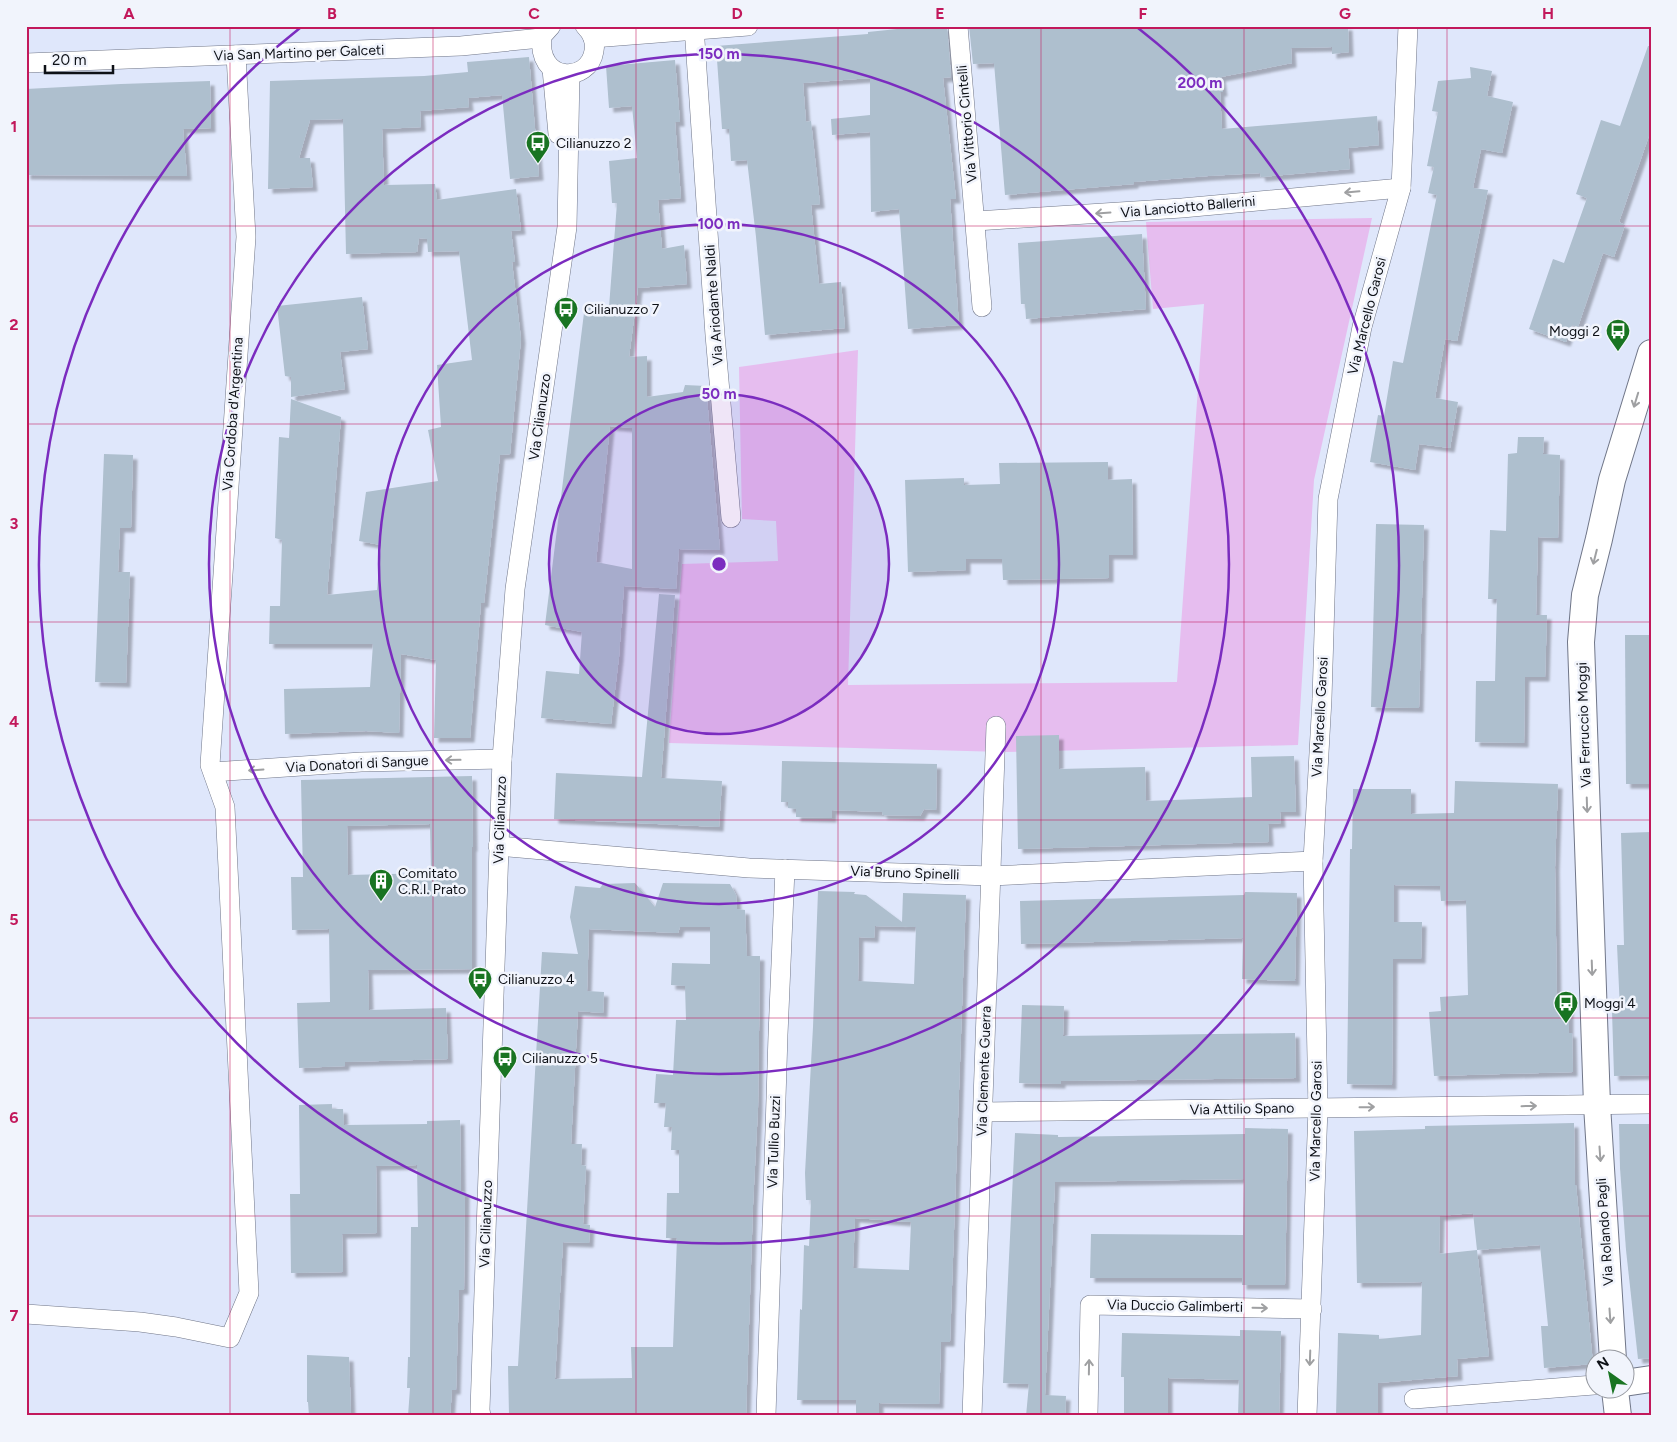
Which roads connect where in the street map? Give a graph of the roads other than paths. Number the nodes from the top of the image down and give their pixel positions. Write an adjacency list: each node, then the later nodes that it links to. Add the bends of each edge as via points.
1 (510, 26): 8 (street)
2 (748, 26): 5 (street)
3 (958, 26): 13 (street, Via Vittorio Cintelli)
4 (1408, 26): 12 (street, Via Marcello Garosi)
5 (694, 29): 7 (street); 16 (street, Via Ariodante Naldi)
6 (547, 30): 8 (street, Via San Martino per Galceti); 11 (street, Via Cilianuzzo, via 542,54 546,63)
7 (589, 32): 11 (street, via 595,46 590,62 585,68)
8 (492, 43): 9 (street, Via San Martino per Galceti)
9 (236, 55): 10 (street, Via San Martino per Galceti); 19 (street, Via Cordoba d'Argentina, via 246,237 210,765)
10 (26, 63)
11 (561, 72): 18 (street, Via Cilianuzzo, via 567,227 515,589)
12 (1401, 188): 13 (street, Via Lanciotto Ballerini, one-way to 13, via 1182,208); 21 (street, Via Marcello Garosi, via 1362,327 1328,499)
13 (976, 221): 14 (street, Via Vittorio Cintelli)
14 (982, 307)
15 (1651, 353): 25 (street, Via Ferruccio Moggi, one-way to 25, via 1612,480 1585,595 1581,642)
16 (731, 518)
17 (996, 726): 23 (street, Via Clemente Guerra)
18 (502, 759): 19 (street, Via Donatori di Sangue, one-way to 19, via 361,762); 20 (street, Via Cilianuzzo)
19 (213, 772): 29 (street, Via Cordoba d'Argentina, via 225,807 249,1294 230,1338 140,1322)
20 (498, 846): 22 (street, Via Bruno Spinelli); 36 (street, Via Cilianuzzo)
21 (1313, 861): 23 (street, Via Bruno Spinelli); 26 (street, Via Marcello Garosi)
22 (785, 869): 23 (street, Via Bruno Spinelli); 37 (street, Via Tullio Buzzi)
23 (991, 876): 27 (street, Via Clemente Guerra)
24 (1651, 1104): 25 (street, Via Attilio Spano)
25 (1597, 1105): 26 (street, Via Attilio Spano, one-way to 25); 30 (street, Via Rolando Pagli, one-way to 30)
26 (1318, 1108): 27 (street, Via Attilio Spano); 28 (street, Via Marcello Garosi)
27 (983, 1112): 38 (street, Via Clemente Guerra)
28 (1312, 1309): 39 (street, Via Duccio Galimberti, one-way to 28, via 1090,1305); 40 (street, Via Marcello Garosi, one-way to 40)
29 (26, 1314)
30 (1612, 1350)
31 (1651, 1379): 32 (street)
32 (1634, 1381)
33 (1584, 1386): 34 (street)
34 (1414, 1399)
35 (1616, 1400): 41 (street)
36 (481, 1416)
37 (766, 1416)
38 (972, 1416)
39 (1088, 1416)
40 (1307, 1416)
41 (1618, 1416)

